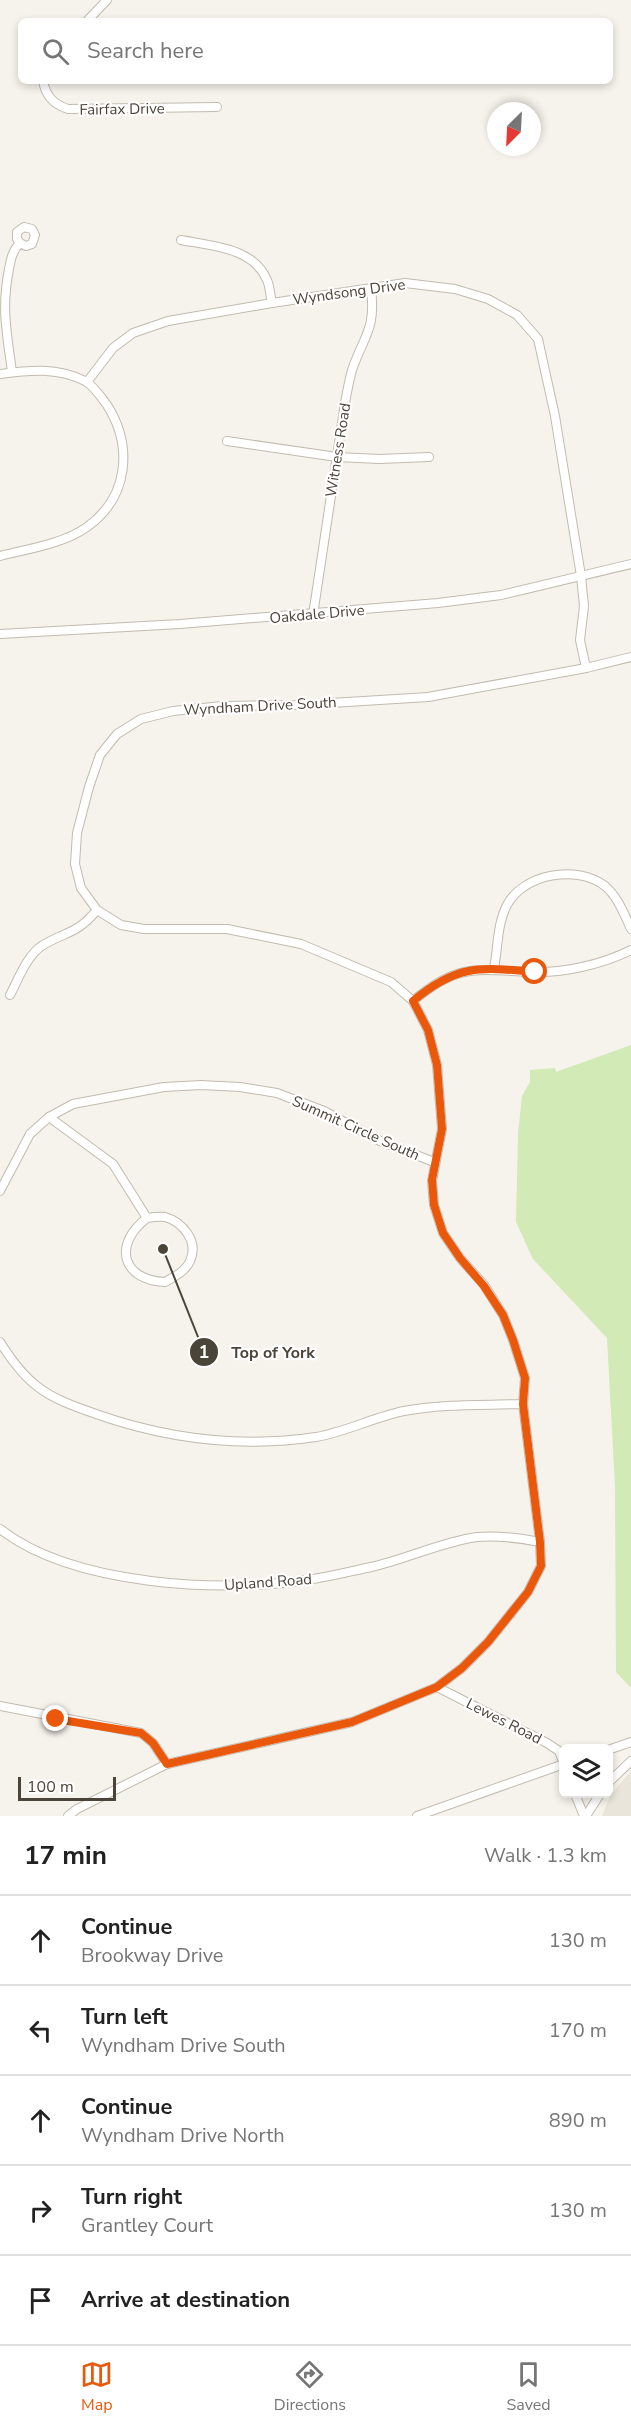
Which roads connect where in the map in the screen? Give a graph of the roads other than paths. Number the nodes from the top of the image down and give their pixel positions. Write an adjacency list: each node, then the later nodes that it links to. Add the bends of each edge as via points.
1 (107, 0): 2 (street)
2 (90, 18)
3 (44, 84): 4 (street, Fairfax Drive, via 49,97 68,109)
4 (217, 107)
5 (181, 240): 8 (street, via 232,250 251,260 267,279)
6 (20, 243): 9 (street, via 12,254 3,312)
7 (371, 289): 8 (street, Wyndsong Drive); 13 (street, Witness Road, via 370,331 352,370); 17 (street, Wyndsong Drive, via 405,283 455,289 517,315 538,339)
8 (272, 303): 11 (street, Wyndsong Drive, via 168,321 133,333 113,348)
9 (12, 372): 10 (street); 11 (street, via 56,371)
10 (0, 374)
11 (87, 382): 15 (street, via 114,416 122,438 124,460 113,500 79,532)
12 (227, 441): 13 (street)
13 (337, 457): 14 (street); 18 (street, Witness Road)
14 (429, 457)
15 (0, 556)
16 (631, 564): 17 (street, Oakdale Drive)
17 (581, 576): 18 (street, Oakdale Drive, via 501,595); 21 (street, Wyndsong Drive, via 584,606 580,640)
18 (313, 615): 19 (street, Oakdale Drive)
19 (0, 634)
20 (631, 657): 21 (street, Wyndham Drive South)
21 (586, 668): 22 (street, Wyndham Drive South, via 428,697 222,706 173,711 141,720 117,734 100,755 77,833 75,864 81,888)
22 (97, 910): 26 (street, via 85,924 42,945 30,957); 27 (street, Wyndham Drive South, via 121,925 144,929 227,929 301,944 391,982)
23 (631, 929): 25 (street, via 615,897 603,885 566,874 549,877 531,883 507,905)
24 (631, 950): 25 (street, via 612,960 573,968 535,972)
25 (494, 968): 27 (street, via 449,976)
26 (10, 995)
27 (413, 1001): 29 (street, Wyndham Drive South, via 428,1030 437,1065 442,1129)
28 (49, 1117): 29 (street, Summit Circle South, via 73,1104 164,1087 240,1088 286,1097 324,1111 380,1141); 30 (street, Summit Circle South, via 30,1134); 31 (street, via 113,1164)
29 (434, 1162): 33 (street, Wyndham Drive South, via 434,1205 443,1233 503,1315 525,1378)
30 (0, 1191)
31 (147, 1218): 31 (street, via 127,1239 125,1255 138,1274 165,1282 190,1261 191,1242 179,1223 167,1218)
32 (0, 1342): 33 (street, via 12,1362 38,1387 68,1404 164,1434 210,1440 263,1442 318,1436 402,1412 441,1406)
33 (523, 1404): 35 (street, Wyndham Drive South)
34 (0, 1529): 35 (street, Upland Road, via 42,1553 87,1569 143,1581 240,1586 313,1580 476,1538 507,1536)
35 (540, 1542): 36 (street, Wyndham Drive South, via 541,1566 528,1592 488,1642)
36 (437, 1687): 40 (street, Lewes Road); 42 (street, Wyndham Drive South, via 352,1722)
37 (0, 1706): 42 (street, via 141,1733)
38 (631, 1743): 39 (street)
39 (613, 1749)
40 (559, 1751)
41 (631, 1761): 44 (street)
42 (167, 1764): 47 (street, Wyndham Drive South)
43 (559, 1766): 48 (street)
44 (613, 1779)
45 (577, 1798): 49 (street)
46 (597, 1798): 49 (street)
47 (68, 1816)
48 (417, 1816)
49 (585, 1816)

